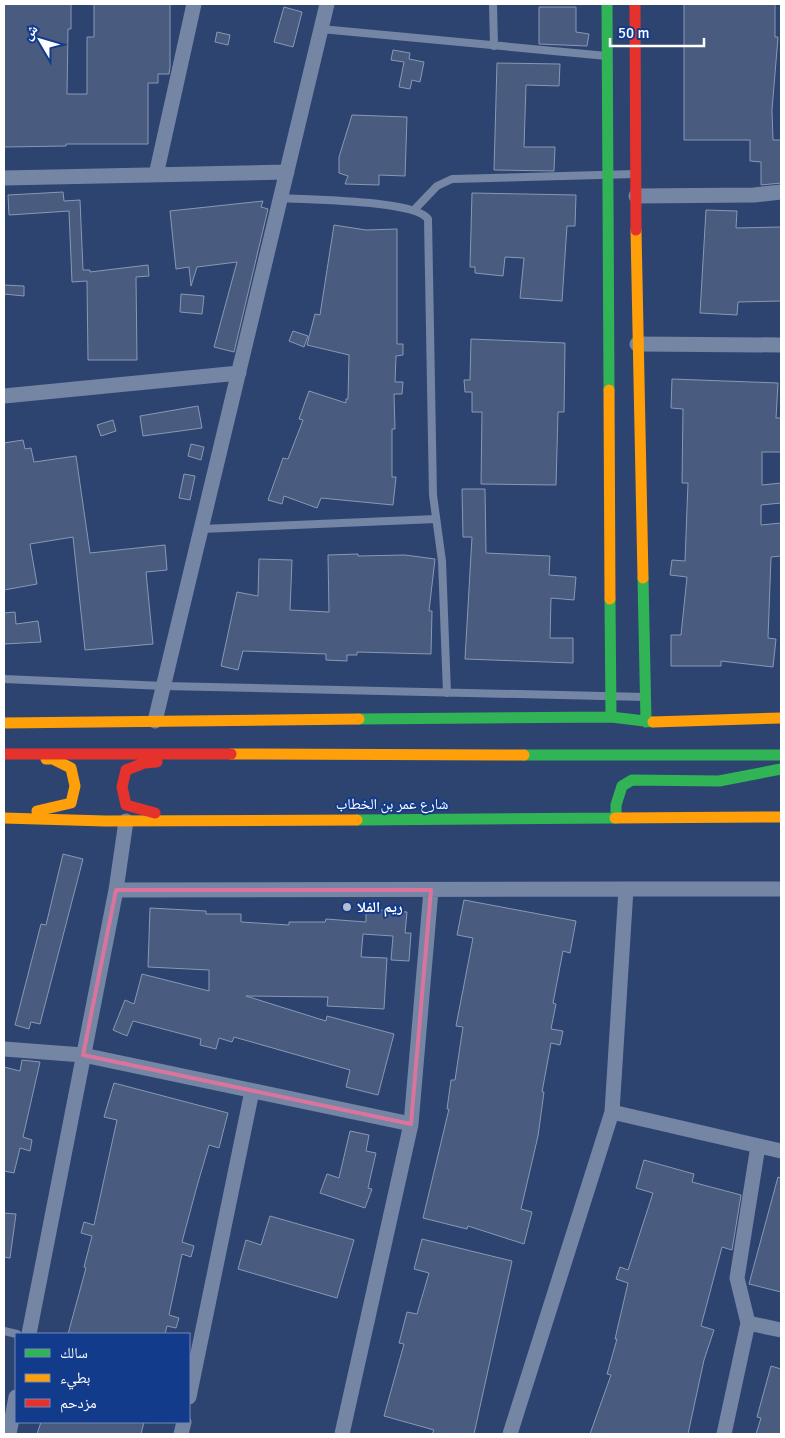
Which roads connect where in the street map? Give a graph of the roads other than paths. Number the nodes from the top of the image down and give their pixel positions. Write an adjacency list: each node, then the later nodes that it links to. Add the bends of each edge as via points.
1 (194, 4): 12 (street)
2 (328, 4): 6 (street)
3 (493, 4): 7 (lane)
4 (607, 4): 8 (street)
5 (635, 4): 11 (street)
6 (321, 29): 7 (lane); 9 (street)
7 (494, 46): 8 (lane)
8 (607, 56): 10 (street)
9 (287, 172): 12 (street); 16 (street)
10 (608, 174): 11 (lane); 17 (lane, via 452,179 437,186); 27 (street)
11 (636, 174): 15 (street)
12 (156, 175): 13 (street)
13 (4, 178)
14 (781, 192): 15 (street)
15 (636, 196): 18 (street)
16 (281, 198): 17 (lane, via 402,206); 20 (street)
17 (414, 210): 22 (lane, via 428,219)
18 (637, 344): 19 (street); 28 (street)
19 (781, 346)
20 (239, 373): 21 (street); 23 (street)
21 (4, 396)
22 (436, 519): 23 (lane); 26 (lane, via 442,560)
23 (201, 529): 25 (street)
24 (4, 679): 25 (lane)
25 (164, 686): 26 (lane); 31 (street)
26 (447, 693): 27 (lane)
27 (611, 696): 28 (lane); 29 (street)
28 (645, 697): 32 (street)
29 (611, 717): 31 (street); 32 (street)
30 (781, 718): 32 (street)
31 (156, 721): 33 (street)
32 (646, 722)
33 (4, 723)
34 (230, 754): 35 (street); 36 (street); 42 (street, via 144,763 126,770 122,787 126,806 146,812)
35 (4, 755): 38 (street, via 53,759 71,768 75,786 70,803 46,810)
36 (781, 755)
37 (781, 769): 41 (street, via 719,781 632,780 622,786)
38 (4, 814)
39 (781, 817): 41 (street, شارع عمر بن الخطاب)
40 (4, 818): 43 (street, شارع عمر بن الخطاب)
41 (616, 818): 42 (street, شارع عمر بن الخطاب)
42 (242, 820): 43 (street, شارع عمر بن الخطاب)
43 (126, 821): 46 (street)
44 (781, 888): 45 (street)
45 (626, 889): 47 (street); 51 (street)
46 (116, 890): 47 (street); 49 (street)
47 (432, 890): 52 (street)
48 (4, 1048): 49 (street)
49 (83, 1055): 50 (street); 57 (street)
50 (252, 1091): 52 (street); 58 (street)
51 (612, 1112): 53 (street); 62 (street)
52 (411, 1124): 61 (street)
53 (758, 1146): 54 (street); 55 (street, via 736,1278)
54 (781, 1151)
55 (748, 1323): 56 (street); 63 (street)
56 (781, 1330)
57 (29, 1333)
58 (190, 1392)
59 (15, 1402): 60 (street)
60 (9, 1434)
61 (342, 1434)
62 (510, 1434)
63 (724, 1434)

